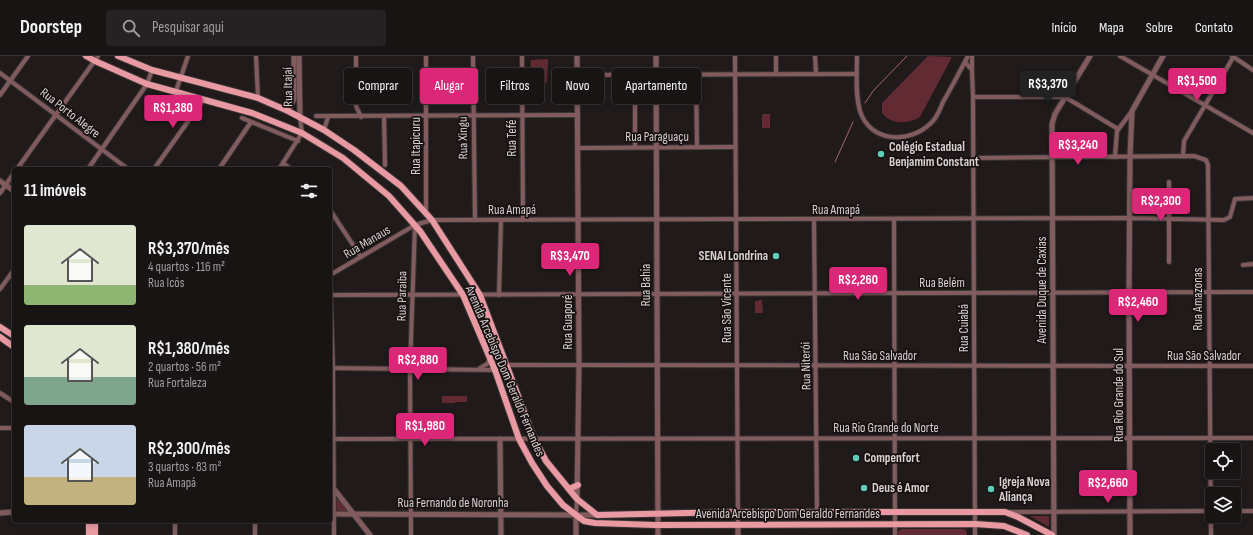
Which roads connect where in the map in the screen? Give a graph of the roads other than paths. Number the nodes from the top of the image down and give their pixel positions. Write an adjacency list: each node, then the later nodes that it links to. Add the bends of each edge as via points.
1 (28, 56): 38 (street)
2 (86, 56): 23 (main road, Avenida Arcebispo Dom Geraldo Fernandes)
3 (118, 56): 27 (main road, Avenida Arcebispo Dom Geraldo Fernandes)
4 (188, 56): 37 (street)
5 (256, 56): 44 (street)
6 (294, 56): 52 (street, Rua Itajaí, via 294,99)
7 (299, 56): 65 (street, Rua Itajaí)
8 (356, 56): 51 (street)
9 (426, 56): 62 (street, Rua Itapicuru)
10 (473, 56): 63 (street, Rua Xingu)
11 (522, 56): 58 (street, Rua Tefé)
12 (577, 56): 25 (street, Rua Guaporé)
13 (656, 56): 26 (street, Rua Bahia)
14 (735, 56): 32 (street, Rua São Vicente)
15 (776, 56): 33 (street)
16 (815, 56): 34 (street)
17 (857, 56): 35 (street)
18 (970, 56): 24 (street); 28 (street, Rua Cuiabá)
19 (1090, 56): 43 (street, Avenida Duque de Caxias)
20 (1120, 56): 36 (street)
21 (1163, 56): 36 (street)
22 (1233, 56): 29 (street); 50 (street)
23 (97, 59): 39 (main road, Avenida Arcebispo Dom Geraldo Fernandes); 54 (street)
24 (965, 62): 28 (street); 35 (street, via 934,120 920,132 905,138 877,132 866,122 858,104)
25 (577, 68)
26 (656, 68)
27 (152, 70): 37 (main road, Avenida Arcebispo Dom Geraldo Fernandes); 39 (street)
28 (972, 70): 42 (street, Rua Cuiabá)
29 (1253, 70)
30 (0, 73): 38 (street, Rua Porto Alegre)
31 (701, 74): 32 (street)
32 (735, 74): 33 (street); 75 (street, Rua São Vicente)
33 (776, 74): 34 (street)
34 (816, 74): 35 (street)
35 (858, 74)
36 (1152, 74): 50 (street); 53 (street)
37 (180, 77): 40 (street); 44 (main road, Avenida Arcebispo Dom Geraldo Fernandes)
38 (10, 80): 41 (street); 54 (street, Rua Porto Alegre)
39 (147, 84): 40 (main road, Avenida Arcebispo Dom Geraldo Fernandes); 77 (street)
40 (176, 91): 45 (main road, Avenida Arcebispo Dom Geraldo Fernandes)
41 (0, 95)
42 (973, 97): 43 (street); 81 (street, Rua Cuiabá)
43 (1065, 97): 67 (street); 82 (street, Avenida Duque de Caxias, via 1052,124)
44 (258, 98): 52 (main road, Avenida Arcebispo Dom Geraldo Fernandes)
45 (204, 99): 69 (main road, Avenida Arcebispo Dom Geraldo Fernandes, via 252,113); 88 (street)
46 (578, 104): 55 (street, Rua Guaporé)
47 (635, 104): 72 (street)
48 (656, 104): 73 (street, Rua Bahia)
49 (696, 104): 74 (street)
50 (1204, 105): 70 (street); 78 (street, via 1184,141)
51 (356, 106): 59 (street); 60 (street)
52 (288, 111): 65 (main road, Avenida Arcebispo Dom Geraldo Fernandes)
53 (1132, 111): 67 (street); 80 (street, Rua Rio Grande do Sul)
54 (56, 114): 77 (street, Rua Porto Alegre); 85 (street)
55 (578, 115): 58 (street); 76 (street, Rua Guaporé)
56 (316, 116): 57 (street)
57 (328, 116): 59 (street); 68 (street)
58 (522, 116): 63 (street); 107 (street, Rua Tefé)
59 (351, 117): 60 (street)
60 (361, 117): 61 (street)
61 (384, 117): 62 (street); 84 (street)
62 (426, 117): 63 (street); 99 (street, Rua Itapicuru)
63 (473, 117): 105 (street, Rua Xingu)
64 (242, 118): 66 (street)
65 (300, 118): 68 (main road, Avenida Arcebispo Dom Geraldo Fernandes); 69 (street)
66 (252, 122): 71 (street); 89 (street)
67 (1118, 129): 79 (street)
68 (324, 130): 99 (main road, Avenida Arcebispo Dom Geraldo Fernandes, via 381,169 402,186)
69 (302, 133): 71 (street); 115 (main road, Avenida Arcebispo Dom Geraldo Fernandes, via 326,146 360,171 389,196)
70 (1253, 133)
71 (298, 141): 83 (street)
72 (635, 147): 73 (street, Rua Paraguaçu); 76 (street, Rua Paraguaçu)
73 (657, 147): 74 (street, Rua Paraguaçu); 109 (street, Rua Bahia)
74 (697, 147): 75 (street, Rua Paraguaçu)
75 (735, 147): 110 (street, Rua São Vicente)
76 (578, 148): 108 (street, Rua Guaporé)
77 (102, 150): 86 (street); 87 (street, Rua Porto Alegre)
78 (1183, 156): 80 (street, Rua Amazonas); 114 (street, Rua Amazonas, via 1200,156 1208,165)
79 (1116, 157): 80 (street, Rua Amazonas); 82 (street, Rua Amazonas)
80 (1130, 157): 101 (street, Rua Rio Grande do Sul)
81 (973, 158): 82 (street, Rua Amazonas); 113 (street, Rua Cuiabá)
82 (1052, 158): 102 (street, Avenida Duque de Caxias)
83 (283, 163): 90 (street); 91 (street)
84 (385, 165)
85 (18, 167)
86 (89, 167)
87 (125, 167)
88 (155, 167)
89 (220, 167)
90 (280, 167)
91 (288, 167)
92 (12, 176): 95 (street)
93 (0, 181): 95 (street)
94 (1169, 182): 103 (street)
95 (6, 185): 96 (street); 97 (street)
96 (12, 190)
97 (0, 193)
98 (1253, 198): 114 (street, Rua Amapá, via 1233,201 1232,214 1227,219)
99 (426, 212): 104 (main road, Avenida Arcebispo Dom Geraldo Fernandes)
100 (332, 213): 116 (street)
101 (1129, 218): 102 (street, Rua Amapá); 103 (street, Rua Amapá); 130 (street, Rua Rio Grande do Sul)
102 (1052, 219): 113 (street, Rua Amapá); 129 (street, Avenida Duque de Caxias)
103 (1169, 219): 114 (street, Rua Amapá); 117 (street)
104 (432, 220): 105 (street, Rua Amapá); 115 (street, Rua Amapá); 136 (main road, Avenida Arcebispo Dom Geraldo Fernandes)
105 (475, 220): 106 (street, Rua Amapá)
106 (501, 220): 107 (street, Rua Amapá); 137 (street)
107 (523, 220): 108 (street, Rua Amapá)
108 (578, 220): 109 (street, Rua Amapá); 134 (street, Rua Guaporé)
109 (657, 220): 110 (street, Rua Amapá); 124 (street, Rua Bahia)
110 (736, 220): 111 (street, Rua Amapá); 125 (street, Rua São Vicente)
111 (814, 220): 112 (street, Rua Amapá); 126 (street, Rua Niterói)
112 (894, 220): 113 (street, Rua Amapá); 127 (street)
113 (973, 220): 128 (street, Rua Cuiabá)
114 (1208, 220): 131 (street, Rua Amazonas)
115 (414, 225): 116 (street, Rua Manaus); 132 (street, Rua Paraíba); 133 (main road, Avenida Arcebispo Dom Geraldo Fernandes)
116 (361, 257): 121 (street, Rua Manaus)
117 (1168, 262)
118 (1243, 264): 119 (street)
119 (1253, 264)
120 (12, 273): 122 (street)
121 (332, 274)
122 (0, 289)
123 (1253, 292): 131 (street, Rua Belém)
124 (657, 293): 125 (street, Rua Belém); 134 (street, Rua Belém); 145 (street, Rua Bahia)
125 (737, 293): 126 (street, Rua Belém); 146 (street, Rua São Vicente)
126 (815, 293): 127 (street, Rua Belém); 147 (street, Rua Niterói)
127 (894, 293): 128 (street, Rua Belém); 148 (street)
128 (974, 293): 129 (street, Rua Belém); 149 (street, Rua Cuiabá)
129 (1052, 293): 130 (street, Rua Belém); 150 (street, Avenida Duque de Caxias)
130 (1129, 293): 131 (street, Rua Belém); 151 (street, Rua Rio Grande do Sul)
131 (1208, 293): 152 (street, Rua Amazonas)
132 (412, 294): 133 (street, Rua Belém); 135 (street, Rua Belém); 155 (street, Rua Paraíba)
133 (463, 294): 136 (street, Rua Belém); 142 (main road, Avenida Arcebispo Dom Geraldo Fernandes)
134 (579, 294): 137 (street, Rua Belém); 144 (street, Rua Guaporé)
135 (332, 295)
136 (480, 295): 137 (street, Rua Belém); 143 (main road, Avenida Arcebispo Dom Geraldo Fernandes)
137 (499, 295)
138 (0, 327): 139 (main road)
139 (12, 335)
140 (0, 337): 141 (main road)
141 (12, 346)
142 (490, 359): 156 (street); 157 (main road, Avenida Arcebispo Dom Geraldo Fernandes)
143 (508, 365): 144 (street, Rua São Salvador); 162 (main road, Avenida Arcebispo Dom Geraldo Fernandes)
144 (580, 365): 145 (street, Rua São Salvador); 173 (street, Rua Guaporé)
145 (657, 365): 146 (street, Rua São Salvador); 176 (street, Rua Bahia)
146 (737, 365): 147 (street, Rua São Salvador); 174 (street, Rua São Vicente)
147 (816, 366): 148 (street, Rua São Salvador); 163 (street, Rua Niterói)
148 (895, 366): 149 (street, Rua São Salvador); 164 (street)
149 (973, 366): 150 (street, Rua São Salvador); 165 (street, Rua Cuiabá)
150 (1053, 366): 151 (street, Rua São Salvador); 175 (street, Avenida Duque de Caxias)
151 (1130, 366): 152 (street, Rua São Salvador); 166 (street, Rua Rio Grande do Sul)
152 (1209, 366): 153 (street, Rua São Salvador); 167 (street, Rua Amazonas)
153 (1253, 366)
154 (332, 368): 155 (street); 169 (street)
155 (410, 368): 156 (street); 170 (street, Rua Paraíba)
156 (479, 369): 157 (street)
157 (495, 370): 172 (main road, Avenida Arcebispo Dom Geraldo Fernandes)
158 (0, 393): 159 (street)
159 (12, 401)
160 (0, 428): 161 (street)
161 (12, 428)
162 (534, 438): 172 (street, Rua Rio Grande do Norte); 173 (street, Rua Rio Grande do Norte); 181 (main road, Avenida Arcebispo Dom Geraldo Fernandes, via 546,461)
163 (816, 438): 164 (street, Rua Rio Grande do Norte); 174 (street, Rua Rio Grande do Norte); 192 (street, Rua Niterói)
164 (895, 438): 165 (street, Rua Rio Grande do Norte); 193 (street)
165 (973, 438): 175 (street, Rua Rio Grande do Norte); 184 (street, Rua Cuiabá)
166 (1130, 438): 167 (street, Rua Rio Grande do Norte); 175 (street, Rua Rio Grande do Norte); 196 (street, Rua Rio Grande do Sul)
167 (1210, 438): 168 (street, Rua Rio Grande do Norte); 180 (street, Rua Amazonas)
168 (1253, 438)
169 (332, 439): 170 (street, Rua Rio Grande do Norte); 177 (street)
170 (411, 439): 171 (street, Rua Rio Grande do Norte); 199 (street, Rua Paraíba)
171 (500, 439): 172 (street, Rua Rio Grande do Norte); 200 (street)
172 (520, 439): 202 (main road, Avenida Arcebispo Dom Geraldo Fernandes, via 547,486 563,505)
173 (579, 439): 176 (street, Rua Rio Grande do Norte); 178 (street, Rua Guaporé)
174 (736, 439): 176 (street, Rua Rio Grande do Norte); 191 (street, Rua São Vicente)
175 (1053, 439): 195 (street, Avenida Duque de Caxias)
176 (658, 440): 201 (street, Rua Bahia)
177 (333, 470): 182 (street)
178 (578, 485): 181 (main road); 183 (street, Rua Guaporé)
179 (332, 487): 182 (street)
180 (1211, 487)
181 (569, 489): 183 (main road, Avenida Arcebispo Dom Geraldo Fernandes)
182 (334, 490): 197 (street); 198 (street)
183 (577, 499): 202 (street, Rua Guaporé); 203 (main road, Avenida Arcebispo Dom Geraldo Fernandes)
184 (974, 511): 193 (main road, Avenida Arcebispo Dom Geraldo Fernandes); 194 (main road, Avenida Arcebispo Dom Geraldo Fernandes); 210 (street, Rua Cuiabá)
185 (1205, 511): 196 (street)
186 (1241, 511): 187 (street)
187 (1253, 511)
188 (0, 512): 189 (street)
189 (12, 512)
190 (727, 512): 191 (main road, Avenida Arcebispo Dom Geraldo Fernandes); 201 (main road, Avenida Arcebispo Dom Geraldo Fernandes); 213 (main road, via 722,516 671,516)
191 (738, 512): 192 (main road, Avenida Arcebispo Dom Geraldo Fernandes); 212 (street, Rua São Vicente)
192 (818, 512): 193 (main road, Avenida Arcebispo Dom Geraldo Fernandes)
193 (895, 512): 209 (street)
194 (1005, 512): 195 (street); 228 (main road)
195 (1053, 512): 196 (street); 228 (street, Avenida Duque de Caxias)
196 (1130, 512): 229 (street, Rua Rio Grande do Sul)
197 (332, 514): 198 (street, Rua Fernando de Noronha); 218 (street)
198 (353, 514): 199 (street, Rua Fernando de Noronha); 219 (street)
199 (412, 514): 200 (street, Rua Fernando de Noronha); 220 (street, Rua Paraíba)
200 (500, 514): 202 (street, Rua Fernando de Noronha); 221 (street)
201 (658, 514): 203 (main road, Avenida Arcebispo Dom Geraldo Fernandes); 211 (street, Rua Bahia)
202 (576, 515): 203 (street, Avenida Arcebispo Dom Geraldo Fernandes); 211 (main road, Avenida Arcebispo Dom Geraldo Fernandes, via 584,521 595,523); 222 (street)
203 (597, 515)
204 (89, 523): 214 (main road)
205 (95, 523): 215 (main road)
206 (175, 523): 216 (street)
207 (255, 523): 217 (street)
208 (1212, 523): 230 (street, Rua Amazonas)
209 (895, 524): 210 (main road, Avenida Arcebispo Dom Geraldo Fernandes); 212 (main road, Avenida Arcebispo Dom Geraldo Fernandes); 225 (street)
210 (974, 524): 226 (street, Rua Cuiabá); 227 (main road, Avenida Arcebispo Dom Geraldo Fernandes, via 1004,526)
211 (658, 525): 213 (main road, Avenida Arcebispo Dom Geraldo Fernandes); 223 (street, Rua Bahia)
212 (738, 525): 213 (main road, Avenida Arcebispo Dom Geraldo Fernandes); 224 (street)
213 (667, 526)
214 (89, 535)
215 (95, 535)
216 (175, 535)
217 (255, 535)
218 (334, 535)
219 (370, 535)
220 (411, 535)
221 (500, 535)
222 (576, 535)
223 (658, 535)
224 (738, 535)
225 (896, 535)
226 (975, 535)
227 (1027, 535)
228 (1053, 535)
229 (1130, 535)
230 (1211, 535)

